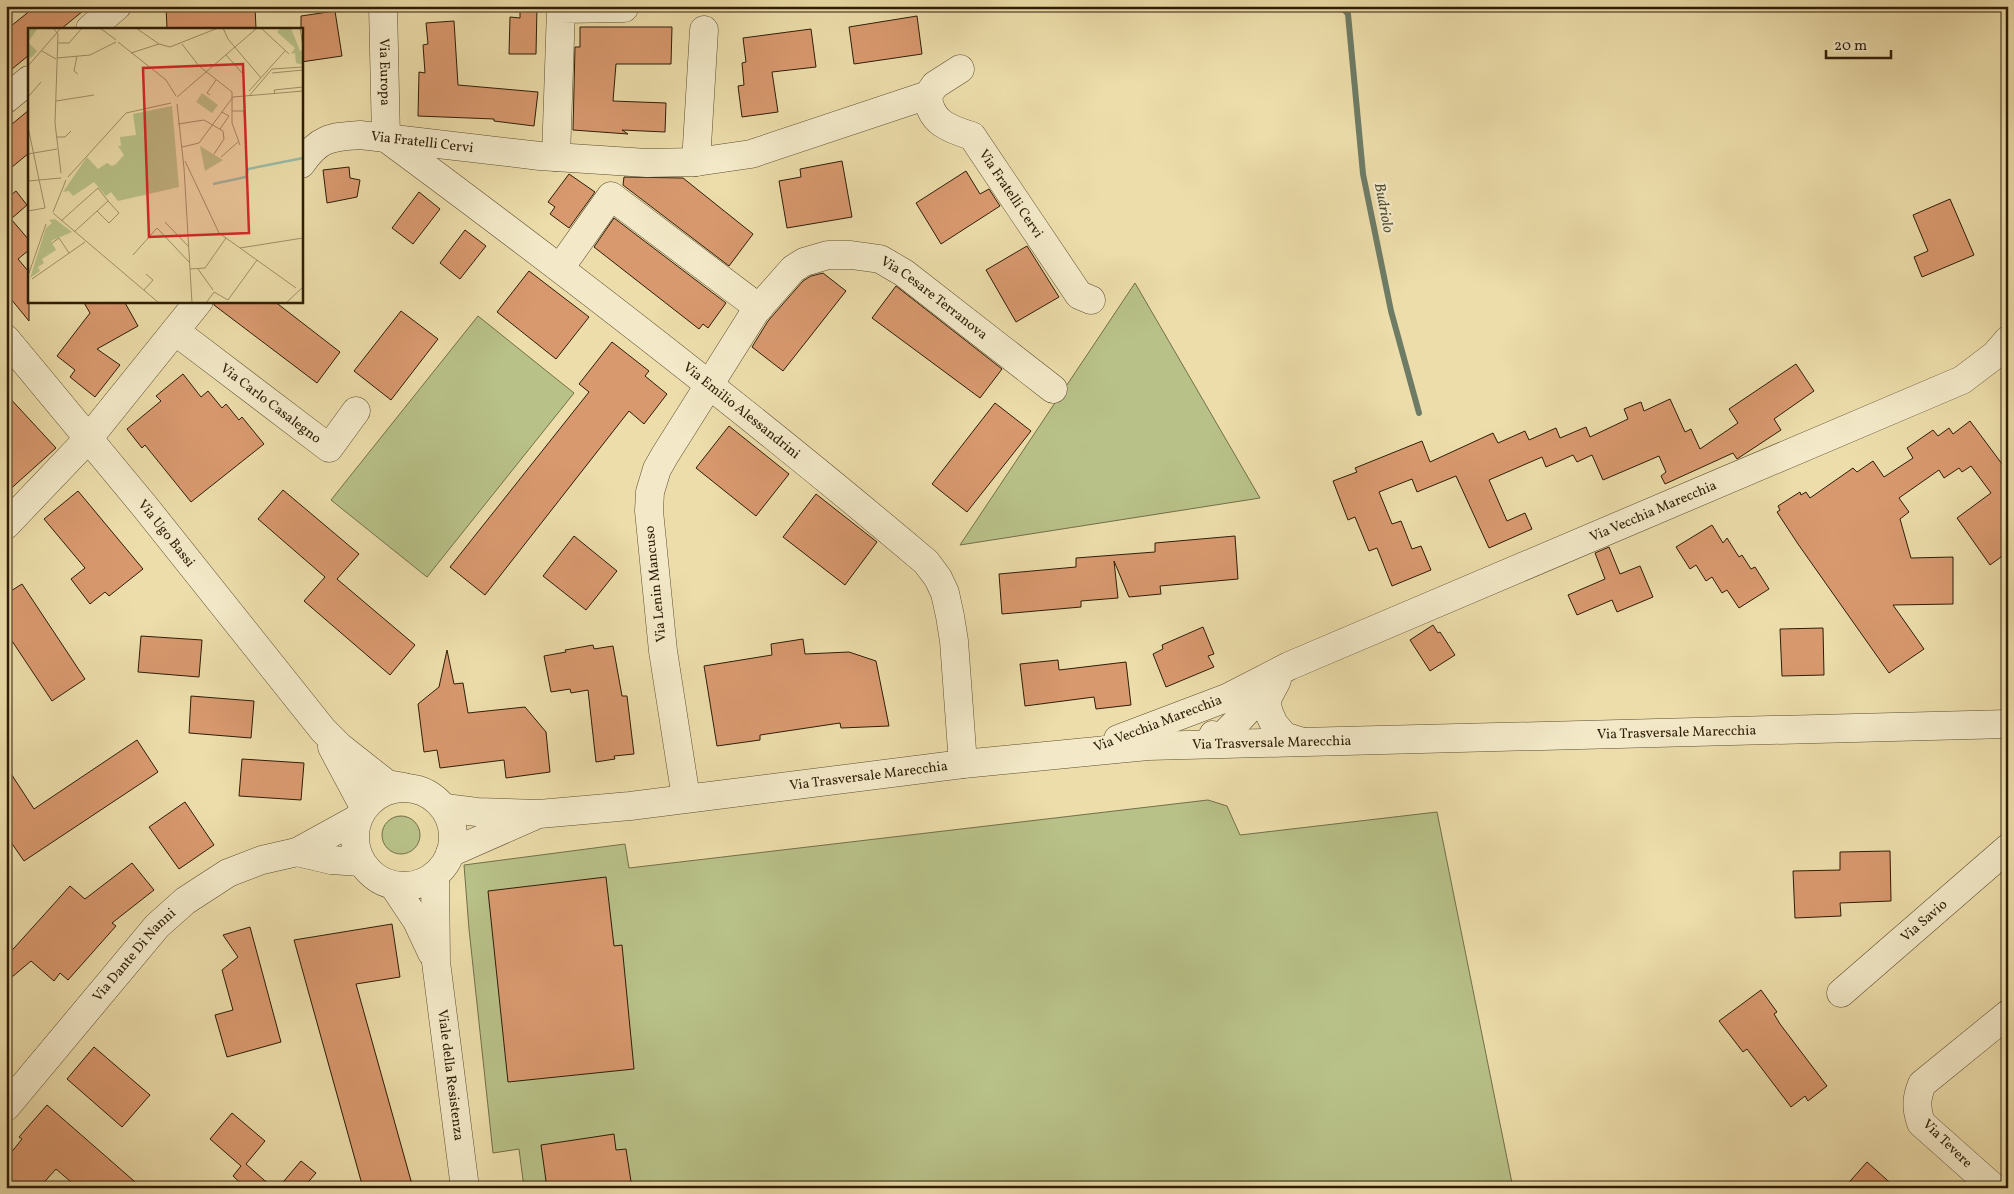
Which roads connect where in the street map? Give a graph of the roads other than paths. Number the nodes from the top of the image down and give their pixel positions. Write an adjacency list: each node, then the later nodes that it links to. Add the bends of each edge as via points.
1 (117, 6): 4 (street)
2 (382, 6): 10 (street, Via Europa)
3 (624, 8): 11 (street, via 561,9)
4 (91, 28)
5 (704, 30): 13 (street)
6 (960, 69): 8 (street, Via Fratelli Cervi, via 935,85)
7 (28, 81): 9 (street)
8 (928, 95): 13 (street, Via Fratelli Cervi, via 751,154); 15 (street, Via Fratelli Cervi, via 932,115 947,126 972,136 1079,295)
9 (6, 99)
10 (386, 138): 11 (street, Via Fratelli Cervi); 12 (street, Via Fratelli Cervi, via 360,135 325,140 311,149); 14 (street, Via Emilio Alessandrini)
11 (556, 157): 13 (street, Via Fratelli Cervi, via 647,163)
12 (302, 162)
13 (696, 162)
14 (560, 268): 17 (street, via 611,196); 21 (street, Via Emilio Alessandrini)
15 (1091, 300)
16 (199, 302): 18 (street)
17 (759, 308): 21 (street, Via Cesare Terranova); 22 (street, Via Cesare Terranova, via 792,269 804,262 828,255 880,259 904,273)
18 (176, 331): 23 (street, Via Carlo Casalegno, via 329,448); 24 (street)
19 (6, 340): 24 (street, Via Ugo Bassi)
20 (2008, 340): 26 (street, Via Vecchia Marecchia, via 1962,380)
21 (709, 384): 33 (street, Via Emilio Alessandrini, via 926,562 938,578 954,640); 35 (street, Via Lenin Mancuso, via 657,468 650,492 649,511 663,651)
22 (1053, 389)
23 (356, 411)
24 (88, 439): 25 (street); 29 (street, Via Ugo Bassi)
25 (6, 525)
26 (1282, 674): 27 (street, Via Vecchia Marecchia); 30 (street, via 1266,701 1268,713 1284,736); 31 (street, Via Vecchia Marecchia, via 1232,729)
27 (1229, 696): 31 (street, Via Vecchia Marecchia, via 1218,707 1212,728); 32 (street, Via Vecchia Marecchia)
28 (2008, 724): 30 (street, Via Trasversale Marecchia)
29 (324, 730): 34 (street, Via Ugo Bassi, via 387,784); 37 (street, Via Ugo Bassi, via 353,784)
30 (1300, 741): 31 (street, Via Trasversale Marecchia)
31 (1214, 743): 32 (street, Via Trasversale Marecchia)
32 (1087, 751): 33 (street, Via Trasversale Marecchia)
33 (963, 764): 35 (street, Via Trasversale Marecchia)
34 (404, 787): 36 (street, via 434,797); 37 (street, via 389,789 375,796)
35 (686, 798): 38 (street, Via Trasversale Marecchia)
36 (445, 808): 38 (street, Via Trasversale Marecchia); 41 (street, via 453,838)
37 (361, 813): 40 (street, Via Dante Di Nanni); 42 (street, via 355,847)
38 (539, 814): 41 (street, Via Trasversale Marecchia)
39 (2008, 848): 46 (street, Via Savio)
40 (297, 852): 42 (street, Via Dante Di Nanni, via 330,860); 48 (street, Via Dante Di Nanni, via 262,860 228,873 157,926)
41 (450, 853): 43 (street)
42 (361, 862): 44 (street, via 380,880)
43 (435, 875): 44 (street, via 422,883); 45 (street, Viale della Resistenza)
44 (393, 885): 45 (street, Viale della Resistenza, via 417,921)
45 (436, 962): 49 (street, Viale della Resistenza)
46 (1840, 993)
47 (2008, 1014): 50 (street, Via Tevere, via 1922,1084 1916,1098 1922,1123)
48 (6, 1107)
49 (465, 1188)
50 (1994, 1188)

